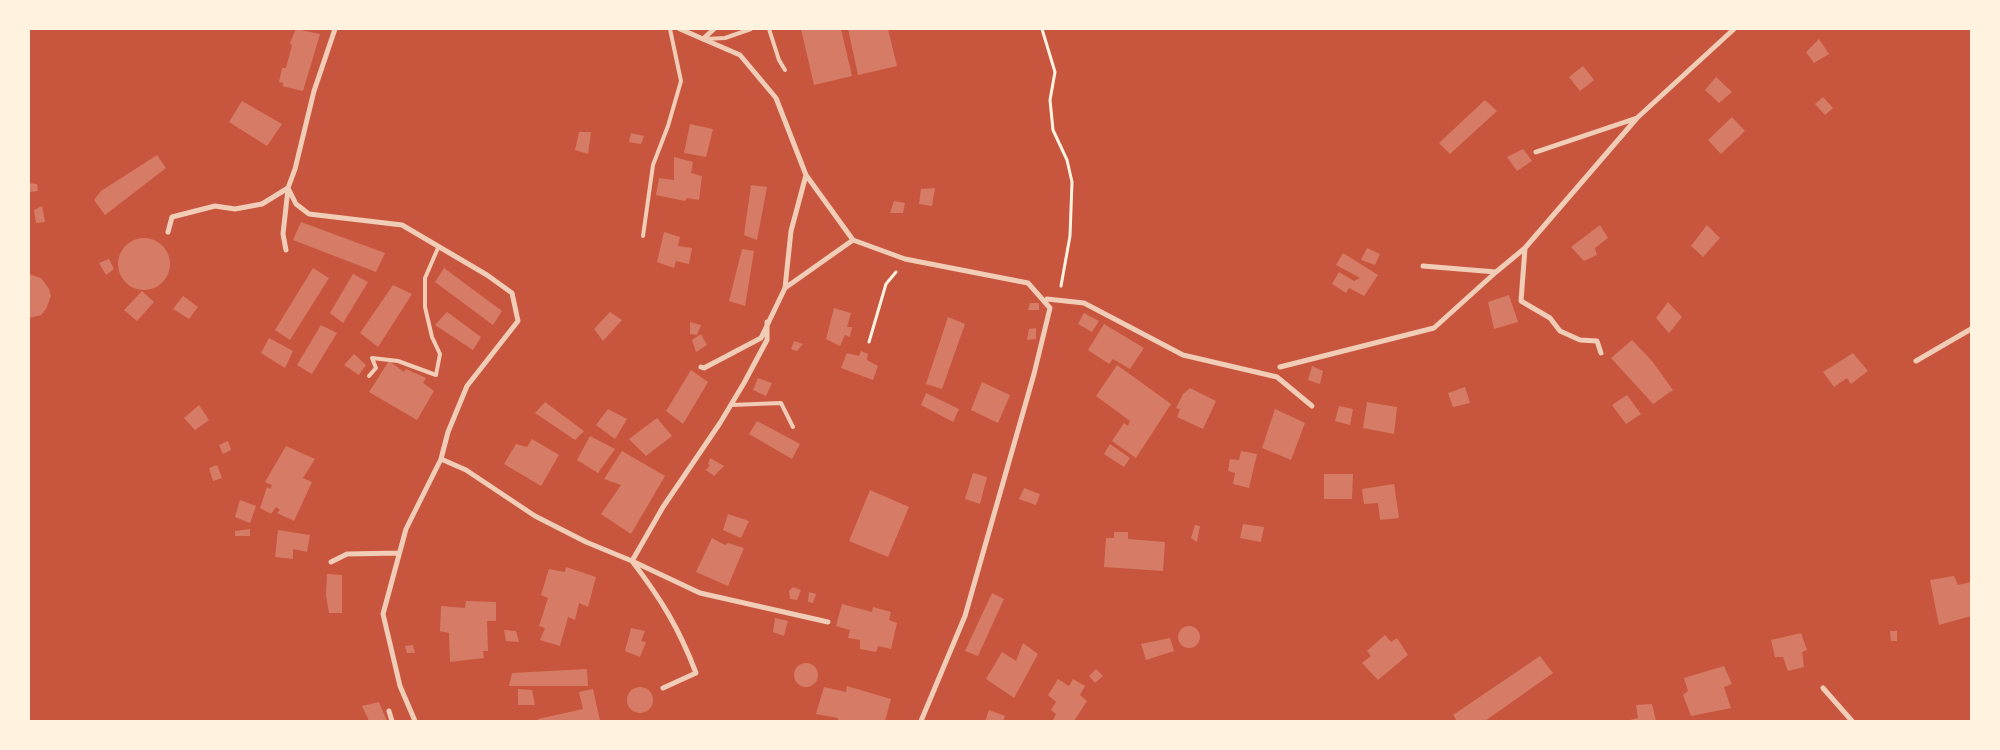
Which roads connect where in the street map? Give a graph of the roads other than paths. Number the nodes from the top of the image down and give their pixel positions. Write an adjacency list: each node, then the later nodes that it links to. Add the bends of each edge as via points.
1 (335, 29): 13 (street, via 314,91)
2 (670, 29): 15 (lane, via 681,81 653,165)
3 (680, 29): 8 (street)
4 (714, 29): 8 (street)
5 (751, 29): 8 (lane, via 725,38)
6 (769, 29): 9 (lane)
7 (1734, 29): 10 (street)
8 (703, 39): 12 (street, via 740,55 776,98)
9 (785, 70)
10 (1637, 118): 11 (street); 18 (street)
11 (1536, 152)
12 (806, 175): 16 (street); 22 (street, via 791,231)
13 (288, 188): 14 (street, via 262,204 235,209 215,206 172,217); 17 (street, via 296,204 309,214 402,225); 19 (street, via 283,234)
14 (168, 232)
15 (643, 236)
16 (853, 240): 22 (street); 44 (street, via 906,259 1028,283 1050,308 965,616)
17 (438, 248): 30 (lane, via 425,278 425,307 440,354 436,375 398,361 372,358 376,368); 34 (street, via 512,293 518,321 467,386)
18 (1525, 248): 21 (street); 26 (street, via 1521,301 1550,318 1560,332 1580,340 1597,342)
19 (286, 250)
20 (1423, 266): 21 (street)
21 (1496, 272): 29 (street, via 1434,328)
22 (785, 288): 24 (street)
23 (1047, 300): 32 (street, via 1084,303 1183,355 1277,377)
24 (767, 322): 28 (street, via 760,338); 31 (street, via 767,340)
25 (1971, 328): 27 (street)
26 (1601, 353)
27 (1916, 361)
28 (701, 367)
29 (1280, 367)
30 (369, 376)
31 (731, 405): 33 (lane, via 781,403); 36 (street, via 663,507)
32 (1312, 406)
33 (793, 427)
34 (441, 459): 35 (street, via 406,529); 36 (street, via 466,470 552,525)
35 (399, 553): 37 (street, via 347,554); 43 (street, via 383,614 400,686)
36 (632, 561): 38 (street, via 700,593); 39 (street, via 661,599 681,634 696,673)
37 (331, 562)
38 (828, 622)
39 (663, 688)
40 (1823, 688): 45 (street)
41 (389, 711): 42 (street)
42 (392, 721)
43 (415, 721)
44 (921, 721)
45 (1852, 721)

